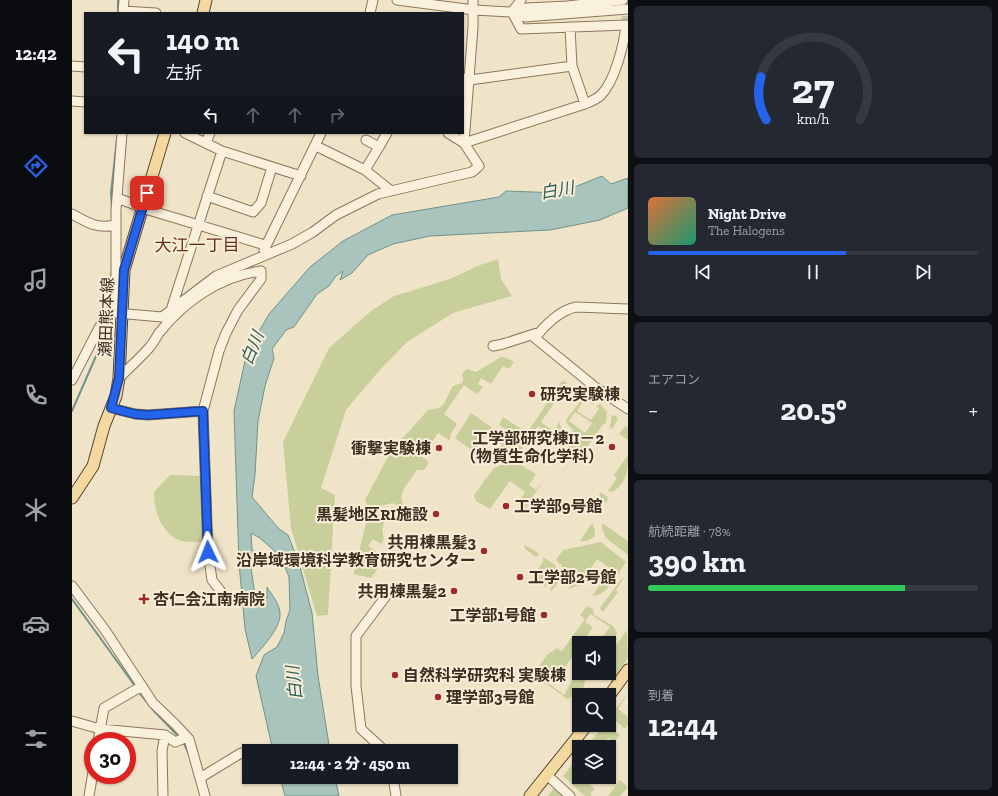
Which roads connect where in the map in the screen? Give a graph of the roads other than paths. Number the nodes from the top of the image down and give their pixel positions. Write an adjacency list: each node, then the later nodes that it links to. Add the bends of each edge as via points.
1 (124, 0): 10 (street)
2 (206, 0): 11 (main road)
3 (373, 0): 12 (street)
4 (398, 0): 9 (street)
5 (473, 0): 9 (street)
6 (521, 0): 13 (street)
7 (623, 0): 13 (street, via 526,8)
8 (628, 9): 13 (street, via 525,17)
9 (474, 10): 13 (street); 18 (street)
10 (123, 12)
11 (203, 12)
12 (370, 12)
13 (512, 12): 14 (street, via 521,29)
14 (570, 27): 16 (street); 21 (street, via 626,25 625,37 608,86 600,96)
15 (72, 66): 17 (street)
16 (572, 66): 18 (street); 21 (street)
17 (84, 67)
18 (466, 79): 31 (street)
19 (72, 101): 20 (street)
20 (84, 102)
21 (585, 104): 31 (street)
22 (122, 134): 40 (street)
23 (166, 134): 41 (main road, 瀬田熊本線)
24 (187, 134): 30 (street)
25 (210, 134): 30 (street)
26 (321, 134): 32 (street)
27 (386, 134): 33 (street)
28 (450, 134): 31 (street)
29 (366, 140): 33 (street)
30 (206, 143): 34 (street)
31 (464, 143): 38 (street, via 479,166 472,172)
32 (316, 146): 36 (street); 37 (street)
33 (379, 147): 36 (street)
34 (222, 151): 35 (street); 39 (street)
35 (272, 167): 37 (street); 39 (street, via 261,203 253,212)
36 (365, 170): 38 (street)
37 (301, 176): 45 (street)
38 (390, 190): 46 (street, via 336,215 292,244)
39 (207, 196): 43 (street)
40 (118, 198): 41 (street); 44 (street)
41 (143, 208): 43 (street); 49 (main road, 瀬田熊本線, via 124,270)
42 (72, 214): 44 (street, via 104,228)
43 (198, 224): 45 (street); 48 (street)
44 (116, 225): 49 (street, via 116,313)
45 (265, 245): 46 (street)
46 (262, 257): 48 (street, via 216,276)
47 (628, 309): 51 (street, via 568,308)
48 (171, 310): 49 (street, via 162,317)
49 (122, 313): 53 (main road, 瀬田熊本線)
50 (100, 326): 54 (street)
51 (540, 332): 52 (street); 55 (street, via 535,338 595,387)
52 (493, 346)
53 (119, 378): 56 (main road, 瀬田熊本線); 57 (street, via 151,346 159,333 186,304 233,277 261,271 261,279 238,310 226,333)
54 (72, 380)
55 (626, 404)
56 (111, 408): 57 (street, via 148,415); 58 (main road, 瀬田熊本線, via 93,466)
57 (203, 411): 60 (street, via 208,552 212,580)
58 (72, 498)
59 (72, 586): 63 (street)
60 (222, 593)
61 (386, 596): 71 (street, via 356,636 356,686 361,729)
62 (628, 670): 64 (main road)
63 (142, 686): 66 (street, via 104,708); 70 (street, via 153,703)
64 (615, 688)
65 (72, 721): 66 (street)
66 (100, 729): 67 (street); 69 (street)
67 (100, 732)
68 (581, 732): 73 (main road)
69 (165, 735): 70 (street, via 175,742); 78 (street, via 162,751)
70 (187, 737): 74 (street)
71 (377, 744)
72 (241, 753): 74 (street)
73 (547, 775): 81 (main road); 82 (street)
74 (200, 778): 79 (street)
75 (91, 784): 77 (street)
76 (394, 784): 80 (street)
77 (89, 796)
78 (163, 796)
79 (205, 796)
80 (396, 796)
81 (530, 796)
82 (570, 796)

